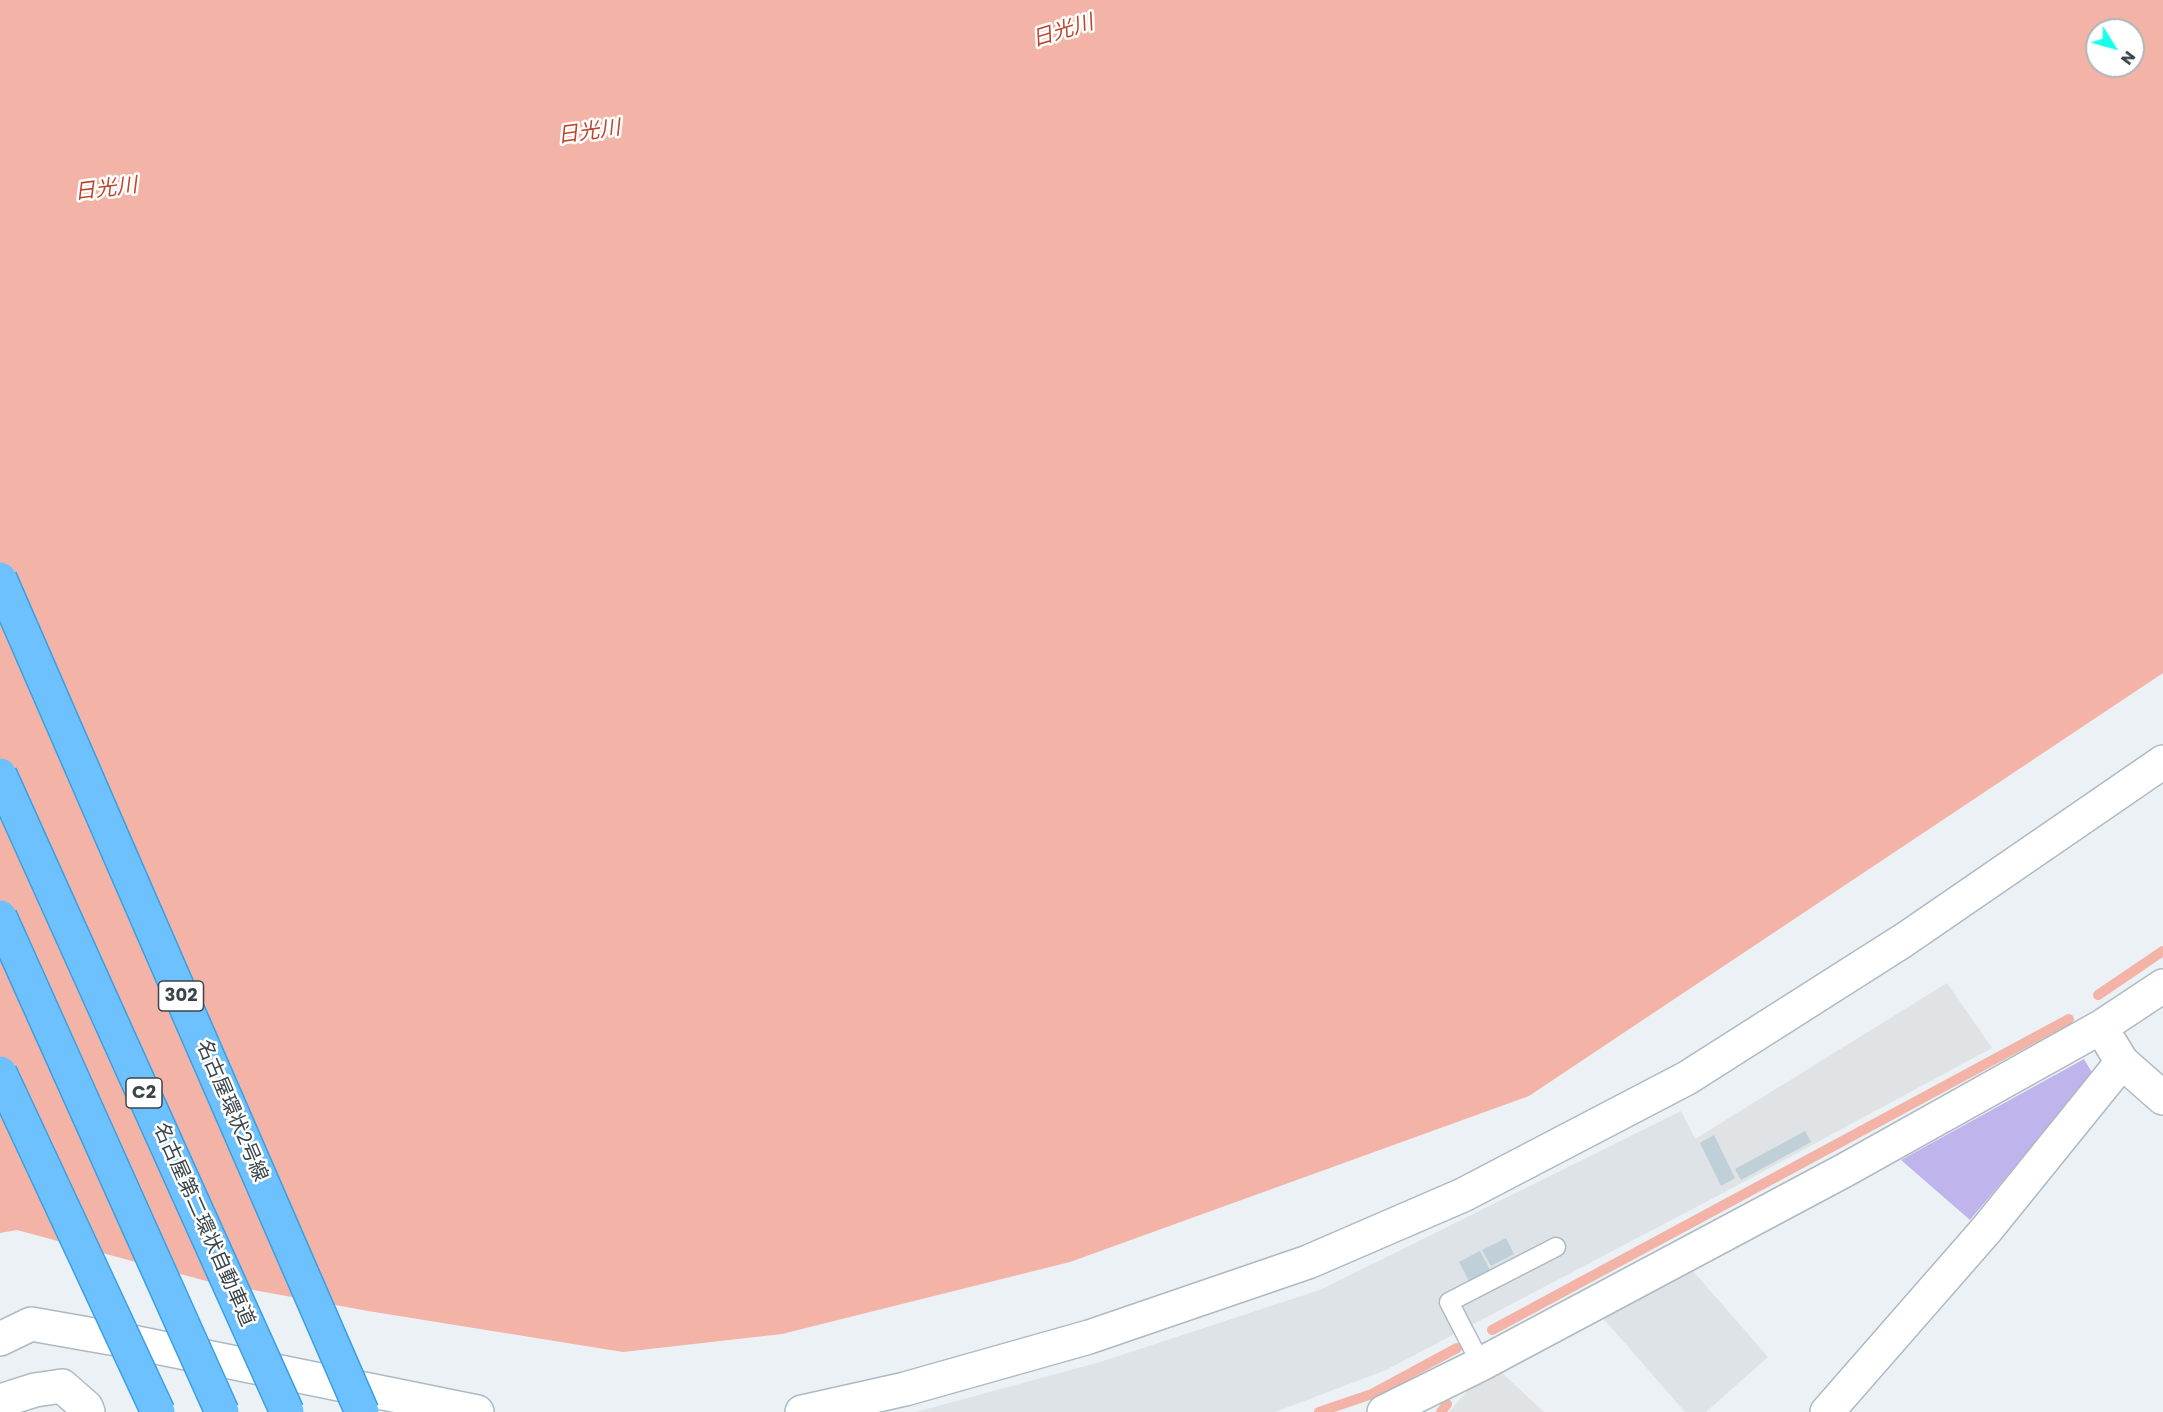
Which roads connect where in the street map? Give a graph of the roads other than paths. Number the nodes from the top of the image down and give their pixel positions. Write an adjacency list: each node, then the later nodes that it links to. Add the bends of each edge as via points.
1 (0, 579): 18 (highway, 名古屋環状2号線 / 302, bridge)
2 (2163, 762): 20 (street, via 1904,940 1687,1078 1463,1195 1308,1262 1089,1337 905,1389)
3 (0, 775): 17 (highway, 名古屋第二環状自動車道 / C2, bridge)
4 (0, 917): 16 (highway, bridge)
5 (2163, 986): 6 (street)
6 (2101, 1027): 7 (street); 12 (street, via 1845,1170)
7 (2122, 1062): 9 (street); 22 (street, via 1987,1229)
8 (0, 1073): 15 (highway, bridge)
9 (2163, 1098)
10 (1556, 1247): 12 (lane, via 1449,1302)
11 (0, 1339): 19 (street, via 32,1324)
12 (1481, 1364): 21 (street)
13 (0, 1401): 14 (street, via 62,1386)
14 (88, 1412)
15 (158, 1412)
16 (222, 1412)
17 (287, 1412)
18 (362, 1412)
19 (477, 1412)
20 (802, 1412)
21 (1384, 1412)
22 (1827, 1412)

